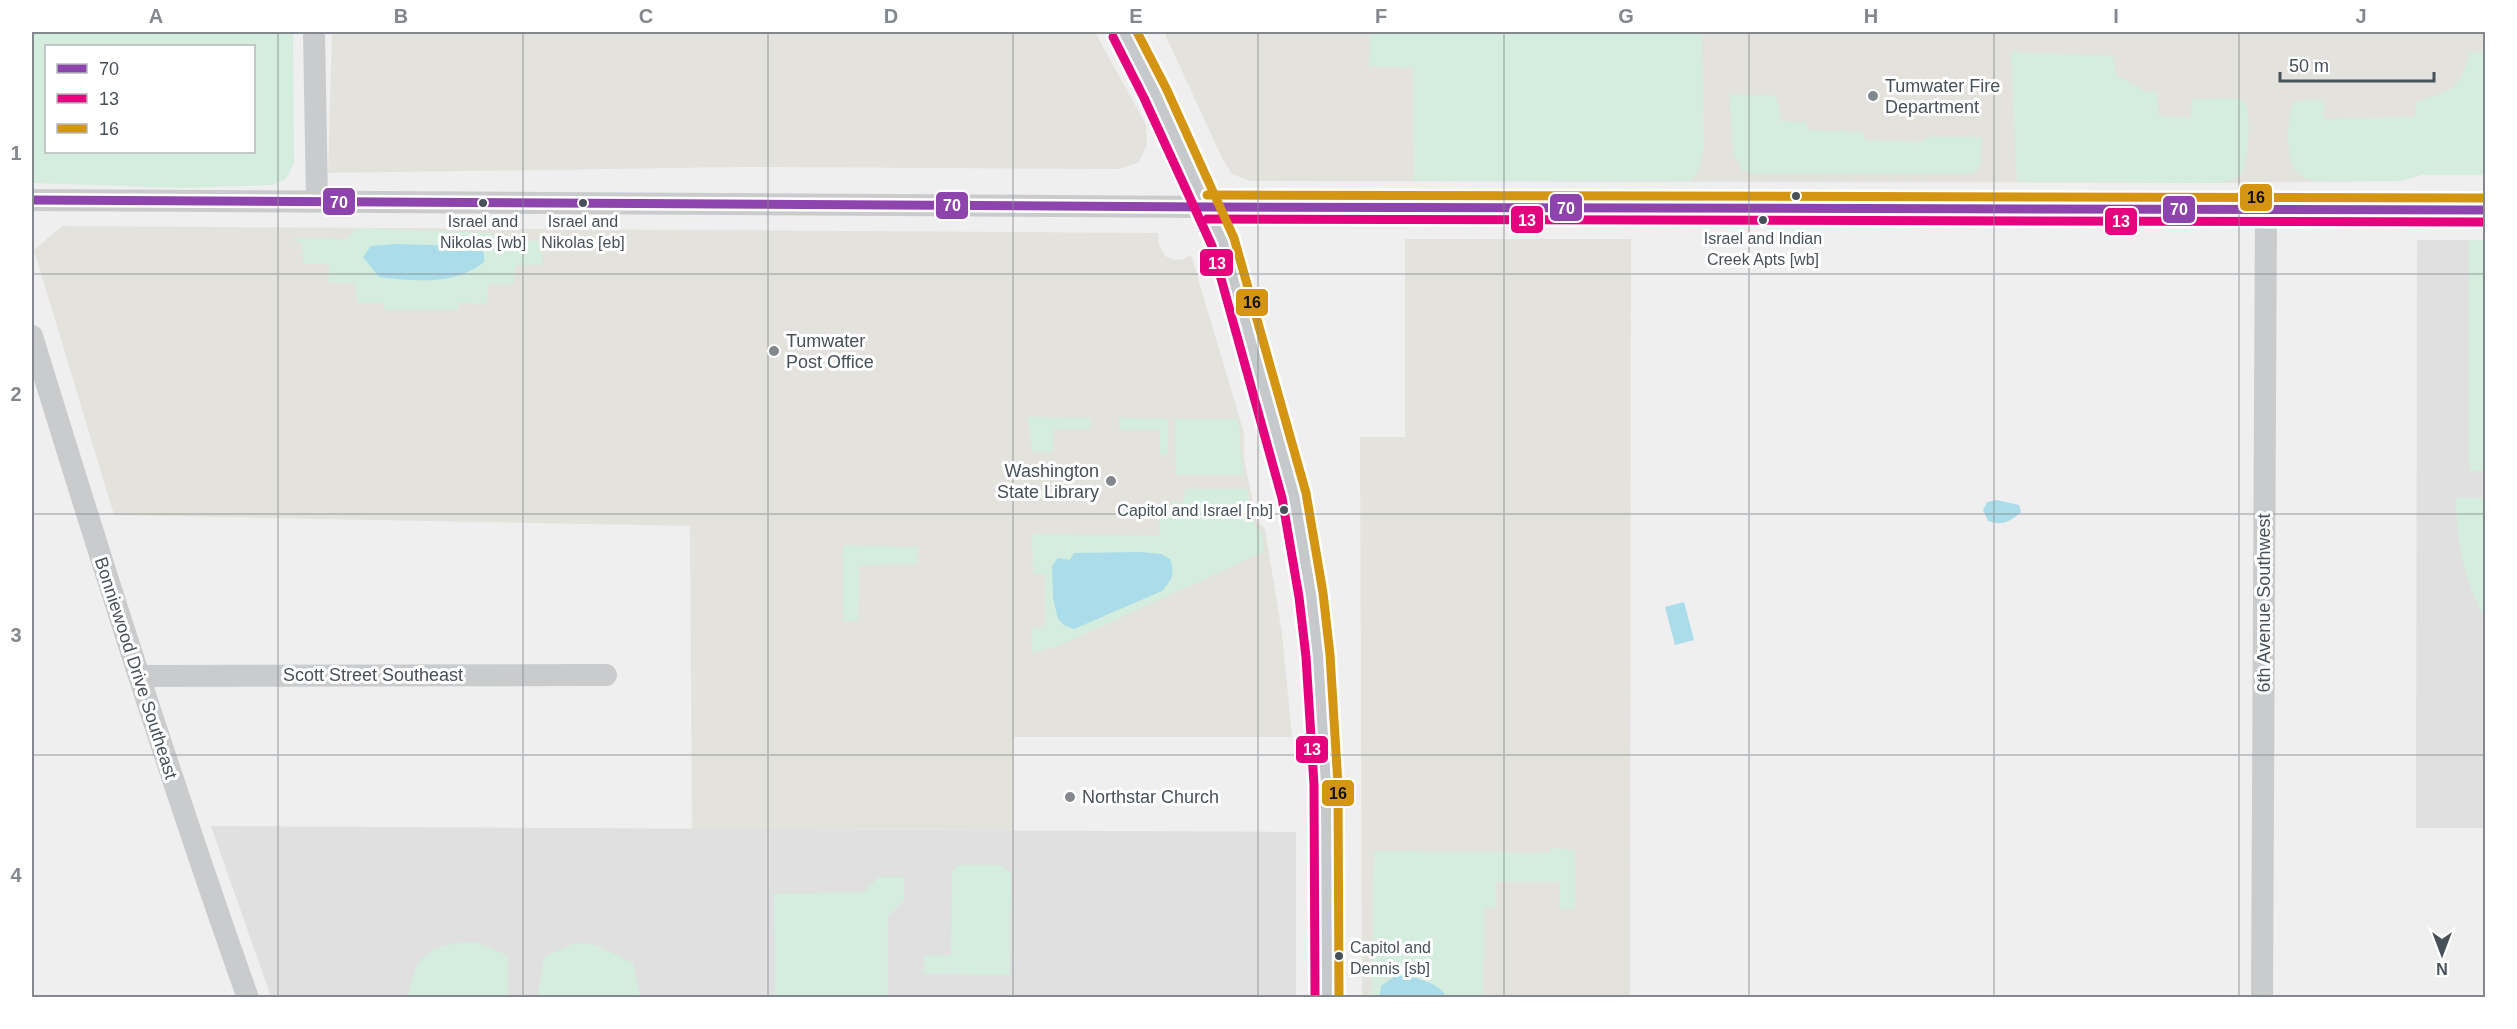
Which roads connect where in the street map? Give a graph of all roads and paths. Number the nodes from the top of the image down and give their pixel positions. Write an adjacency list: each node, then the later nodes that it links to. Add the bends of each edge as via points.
1 (314, 32): 4 (street)
2 (1124, 32): 5 (main road)
3 (32, 200): 4 (street)
4 (317, 201): 5 (street)
5 (1207, 207): 6 (street); 12 (main road, via 1223,242 1294,495 1311,595 1326,785)
6 (2266, 209): 7 (street); 13 (street, 6th Avenue Southwest)
7 (2486, 210)
8 (32, 336): 10 (street, Bonniewood Drive Southeast)
9 (606, 675): 10 (street, Scott Street Southeast)
10 (140, 676): 11 (street, Bonniewood Drive Southeast, via 173,784)
11 (248, 998)
12 (1326, 998)
13 (2262, 998)

